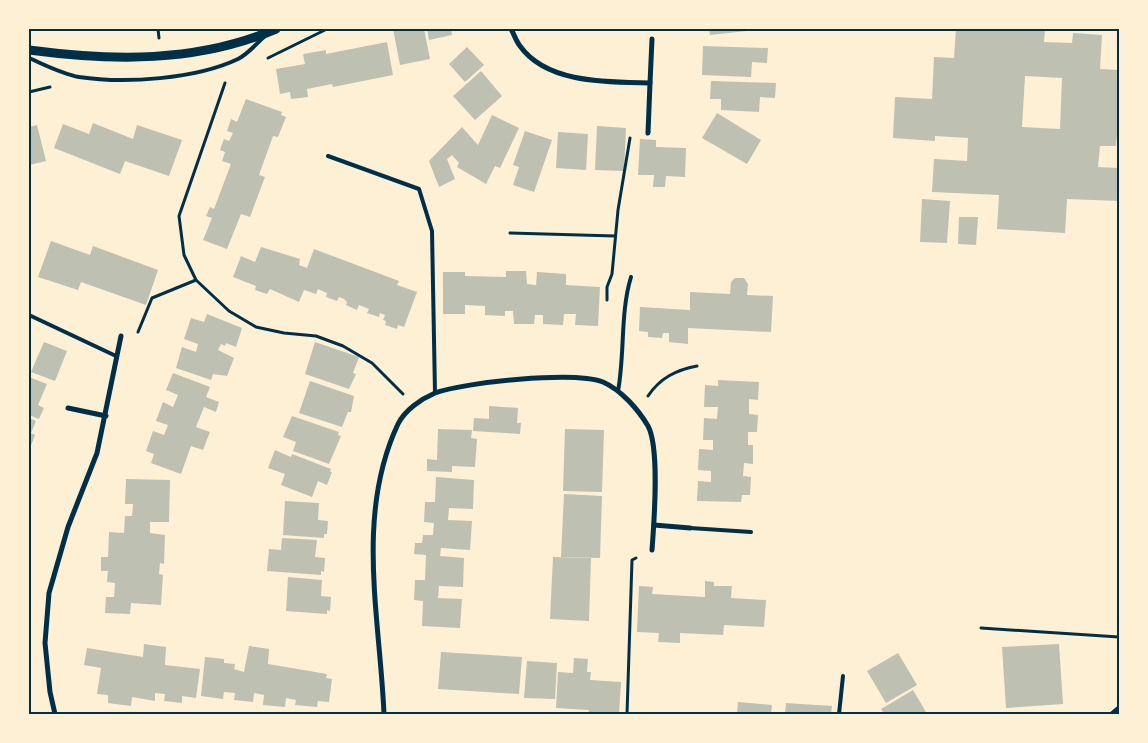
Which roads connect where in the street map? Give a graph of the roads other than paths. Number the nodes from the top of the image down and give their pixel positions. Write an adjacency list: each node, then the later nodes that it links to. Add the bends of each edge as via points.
1 (511, 29): 6 (street, via 520,47 549,71 597,82)
2 (273, 30): 4 (street, via 203,50 162,57 85,58); 5 (lane, via 239,58 160,79 79,77)
3 (652, 39): 6 (street)
4 (29, 50)
5 (29, 58)
6 (650, 83): 7 (street)
7 (648, 133)
8 (328, 156): 14 (lane, via 419,189 432,231)
9 (631, 278): 13 (lane)
10 (29, 315): 12 (lane)
11 (121, 336): 12 (street)
12 (116, 356): 16 (street)
13 (618, 391): 14 (street, via 602,382 577,376 471,384); 17 (street, via 649,428 654,456)
14 (435, 393): 24 (street, via 414,404 399,422 379,474 372,547)
15 (68, 408): 16 (street)
16 (106, 416): 23 (street, via 97,453 68,527 48,593 45,643)
17 (654, 525): 18 (street); 20 (street)
18 (690, 528): 19 (lane)
19 (751, 532)
20 (652, 550)
21 (843, 676): 25 (lane)
22 (1119, 708): 26 (street)
23 (55, 714)
24 (384, 714)
25 (839, 714)
26 (1112, 714)

